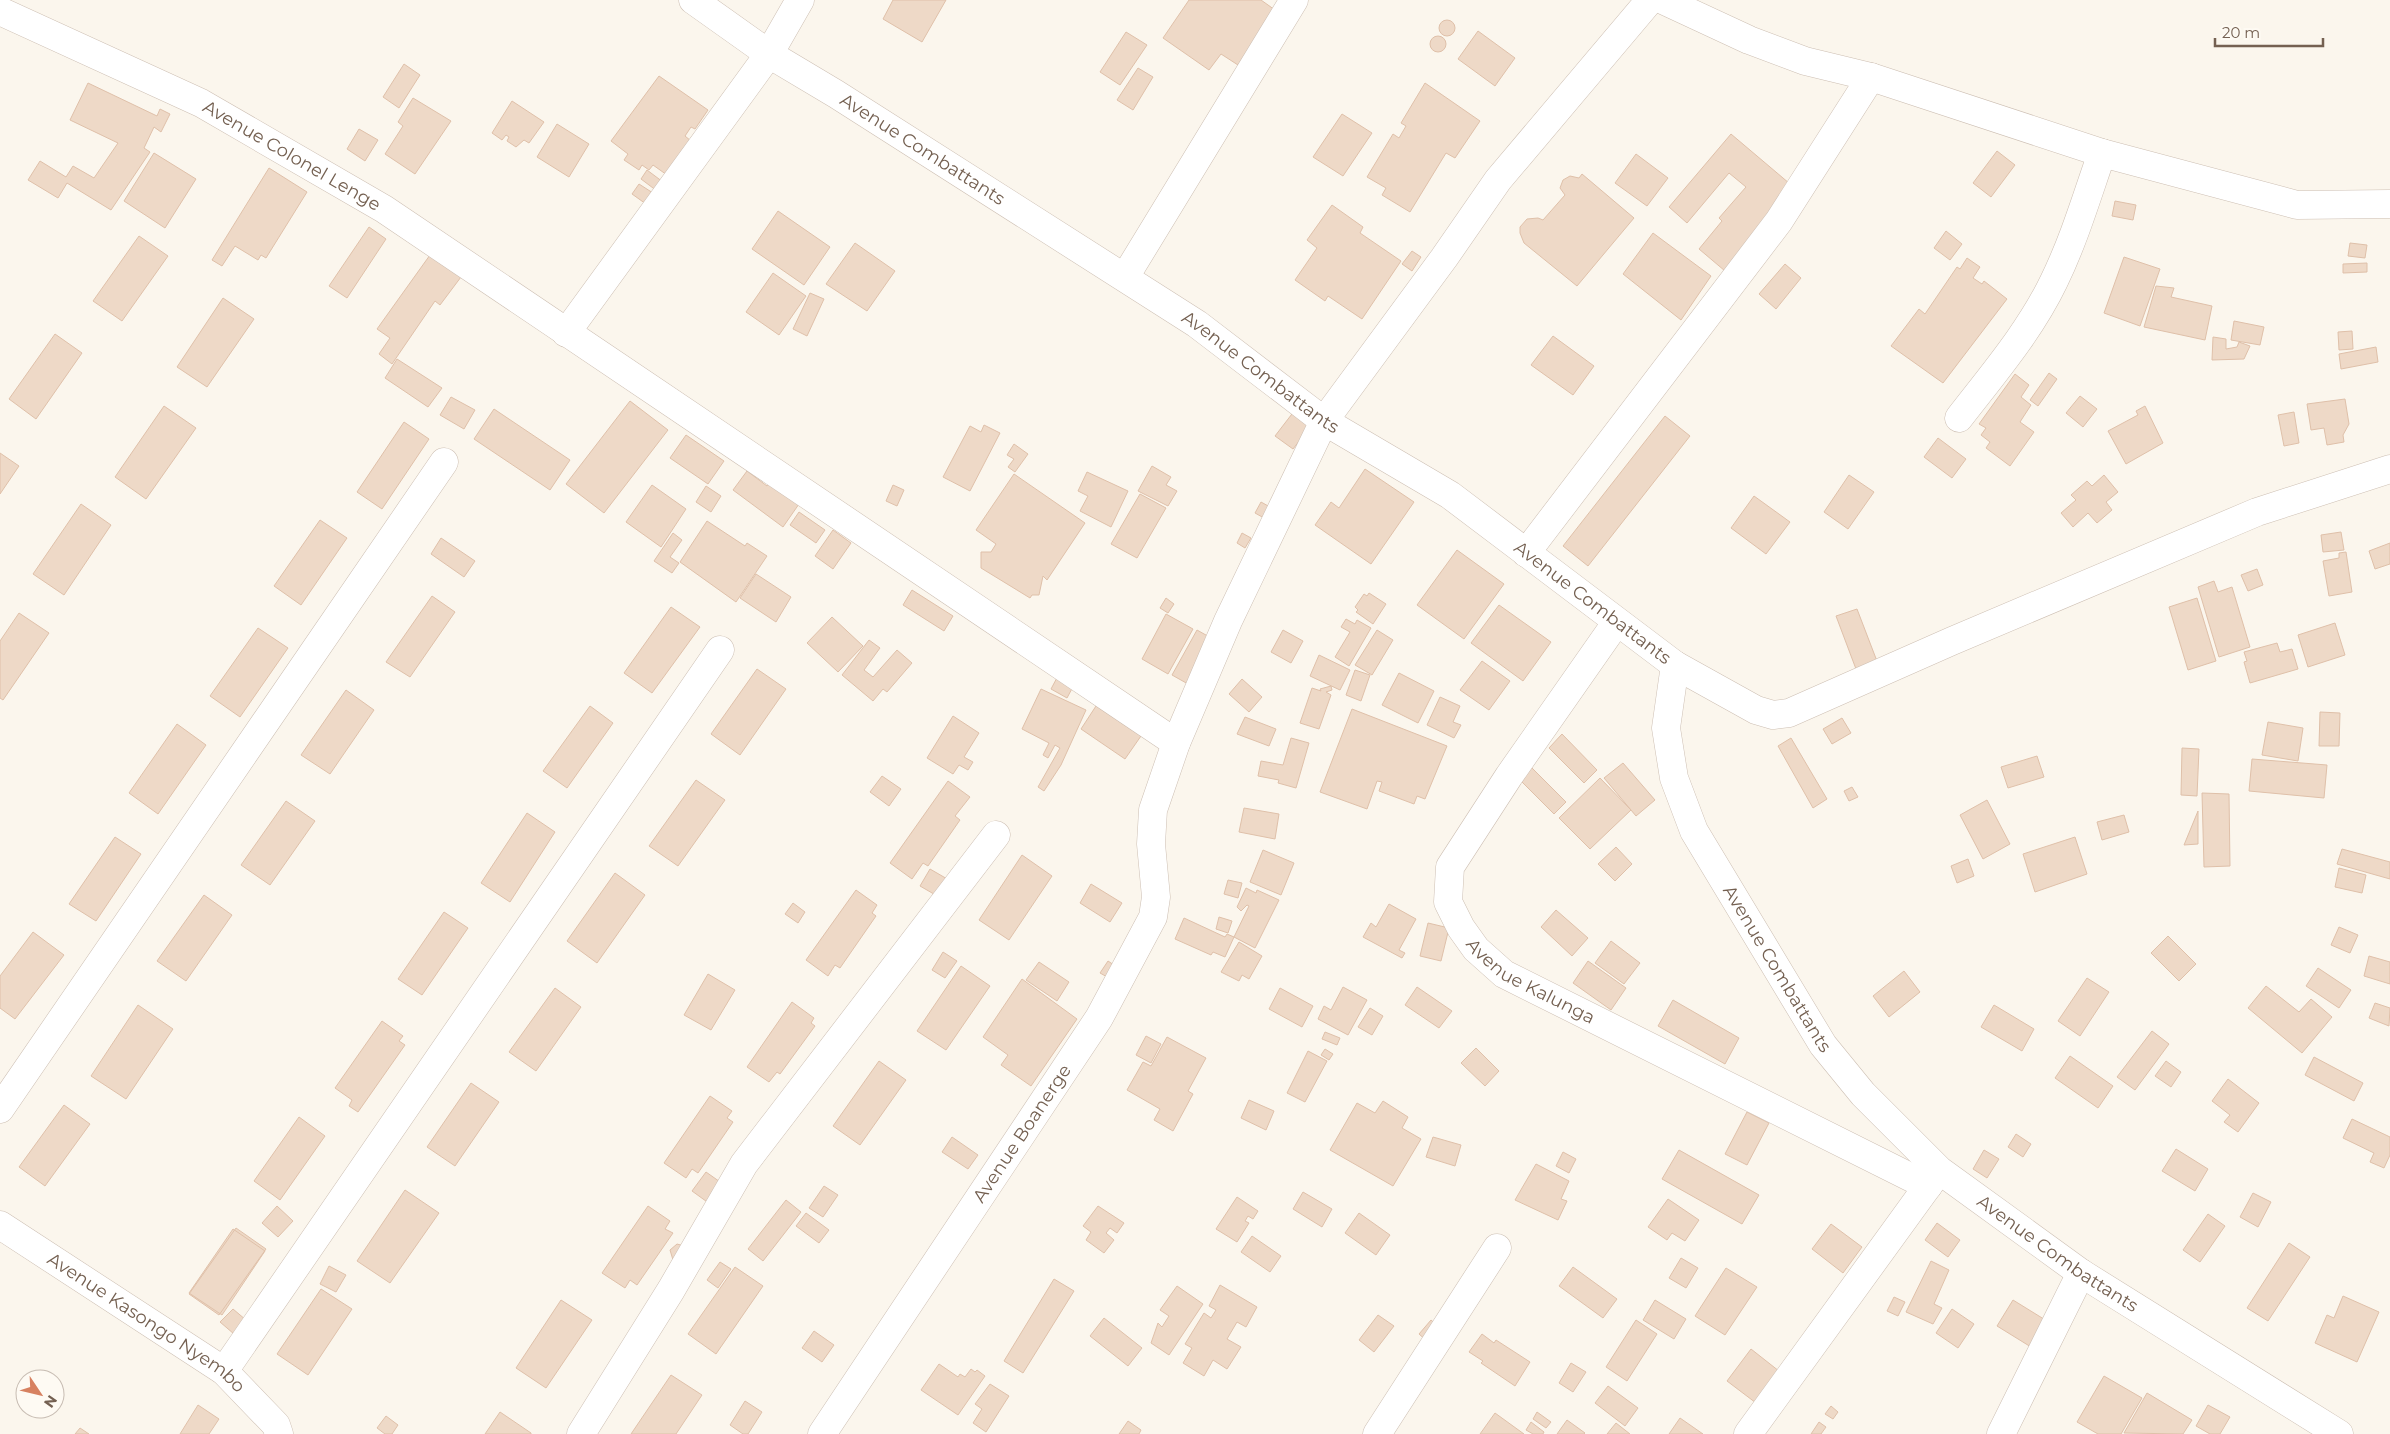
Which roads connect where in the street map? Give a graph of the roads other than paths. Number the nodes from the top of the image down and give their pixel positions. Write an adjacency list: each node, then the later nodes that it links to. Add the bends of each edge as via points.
1 (693, 0): 7 (street, Avenue Combattants)
2 (800, 0): 7 (street)
3 (1294, 0): 11 (street)
4 (1650, 0): 14 (street, Avenue Boanerge, via 1498,180)
5 (1663, 0): 8 (street, via 1786,54)
6 (0, 11): 12 (street, Avenue Colonel Lenge, via 201,103 384,209)
7 (769, 54): 11 (street, Avenue Combattants); 12 (street)
8 (1871, 77): 9 (street); 17 (street, via 1779,221)
9 (2102, 153): 10 (street, via 2297,205); 13 (street, via 2054,282 2021,338)
10 (2390, 204)
11 (1126, 278): 14 (street, Avenue Combattants, via 1198,324)
12 (566, 333): 21 (street, Avenue Colonel Lenge)
13 (1959, 418)
14 (1324, 420): 17 (street, Avenue Combattants, via 1450,495); 21 (street, Avenue Boanerge, via 1228,621)
15 (444, 462): 23 (street)
16 (2390, 469): 20 (street, via 2257,512 1789,713 1773,715 1756,710)
17 (1526, 553): 18 (street, Avenue Combattants)
18 (1616, 622): 20 (street, Avenue Combattants); 24 (street, Avenue Kalunga, via 1450,867 1448,902 1461,928 1476,949 1504,974)
19 (720, 650): 28 (street)
20 (1675, 665): 24 (street, Avenue Combattants, via 1666,728 1674,778 1694,832 1824,1045)
21 (1176, 743): 31 (street, Avenue Boanerge, via 1153,810 1151,844 1156,897 1153,916 1099,1018)
22 (996, 835): 30 (street, via 744,1164 671,1290)
23 (0, 1109)
24 (1934, 1178): 27 (street, Avenue Combattants); 33 (street)
25 (0, 1226): 28 (street, Avenue Kasongo Nyembo)
26 (1497, 1248): 32 (street)
27 (2081, 1273): 34 (street); 35 (street, Avenue Combattants)
28 (224, 1370): 29 (street, Avenue Kasongo Nyembo, via 276,1425)
29 (279, 1434)
30 (581, 1434)
31 (822, 1434)
32 (1377, 1434)
33 (1748, 1434)
34 (2001, 1434)
35 (2339, 1434)

